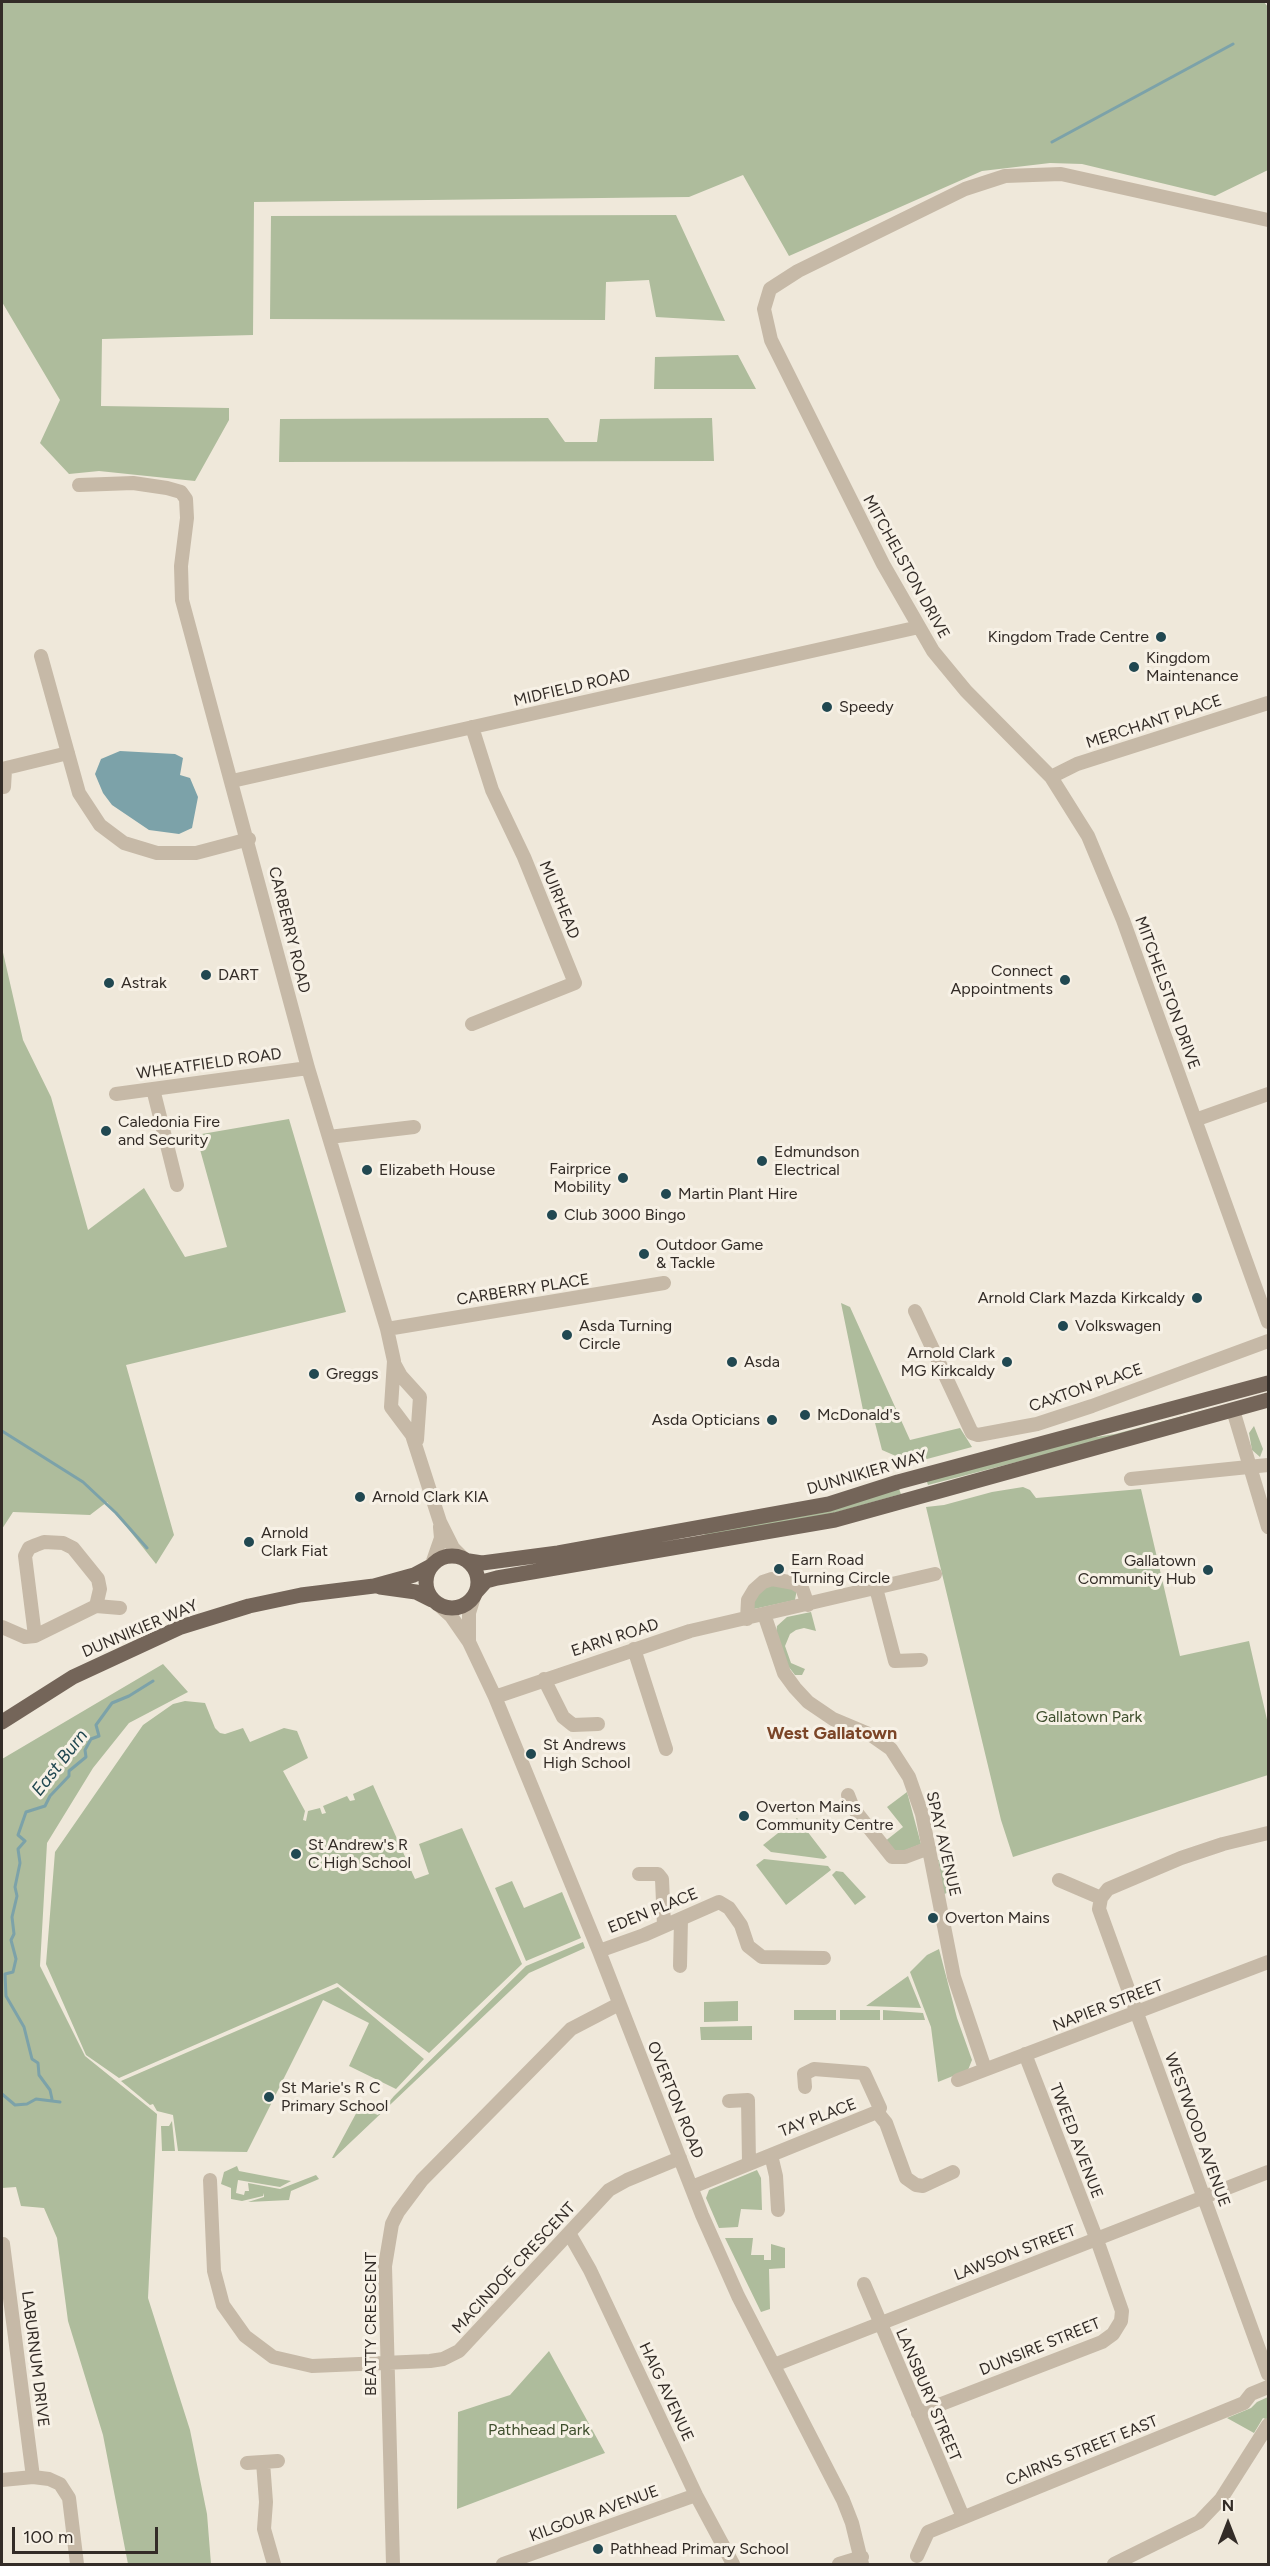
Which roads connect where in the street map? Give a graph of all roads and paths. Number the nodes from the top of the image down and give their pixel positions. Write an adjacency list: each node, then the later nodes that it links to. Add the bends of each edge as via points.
1 (1269, 220): 3 (street, MITCHELSTON DRIVE, via 1061,174 1005,176 966,189 798,271 770,289 764,309 771,340 883,564)
2 (79, 485): 10 (street, CARBERRY ROAD, via 133,483 167,488 181,492 188,504 181,566 182,600)
3 (919, 627): 6 (street, MIDFIELD ROAD); 9 (street, MITCHELSTON DRIVE, via 966,692)
4 (41, 656): 7 (street)
5 (1269, 703): 9 (street, MERCHANT PLACE, via 1077,764)
6 (472, 727): 10 (street, MIDFIELD ROAD); 13 (street, MUIRHEAD, via 492,790 575,983)
7 (68, 753): 8 (street); 12 (street, via 79,794 100,825 124,843 157,853 196,853)
8 (3, 770): 11 (street)
9 (1051, 777): 18 (street, MITCHELSTON DRIVE, via 1093,847)
10 (232, 781): 12 (street, CARBERRY ROAD)
11 (4, 787)
12 (249, 839): 14 (street, CARBERRY ROAD)
13 (472, 1024)
14 (308, 1068): 15 (street, WHEATFIELD ROAD); 20 (street, CARBERRY ROAD)
15 (153, 1089): 16 (street, WHEATFIELD ROAD); 21 (street)
16 (116, 1094)
17 (1269, 1094): 18 (street)
18 (1196, 1120): 24 (street, MITCHELSTON DRIVE)
19 (414, 1127): 20 (street)
20 (328, 1137): 25 (street, CARBERRY ROAD)
21 (177, 1185)
22 (664, 1283): 25 (street, CARBERRY PLACE)
23 (915, 1311): 26 (street, CAXTON PLACE, via 972,1433 978,1435 1037,1424)
24 (1269, 1322)
25 (387, 1329): 27 (street, CARBERRY ROAD)
26 (1269, 1341)
27 (394, 1361): 29 (street, CARBERRY ROAD); 30 (street, CARBERRY ROAD)
28 (1269, 1383): 32 (main road, DUNNIKIER WAY)
29 (410, 1388): 30 (street, via 398,1389); 34 (street, CARBERRY ROAD, via 420,1397)
30 (391, 1397): 35 (street, CARBERRY ROAD, via 391,1407)
31 (1269, 1400): 33 (main road)
32 (1179, 1409): 33 (main road, via 1225,1403); 42 (main road, DUNNIKIER WAY, via 898,1482 829,1504 558,1553 491,1562)
33 (1233, 1410): 38 (street); 47 (main road, via 835,1520 497,1578 486,1581)
34 (418, 1412): 35 (street); 36 (street, CARBERRY ROAD)
35 (400, 1417): 36 (street, CARBERRY ROAD)
36 (418, 1449): 40 (street, CARBERRY ROAD)
37 (1269, 1465): 38 (street)
38 (1252, 1467): 39 (street); 41 (street)
39 (1131, 1479)
40 (440, 1522): 42 (street, CARBERRY ROAD, via 453,1548); 43 (street, CARBERRY ROAD, via 441,1538)
41 (1269, 1527)
42 (465, 1559): 43 (main road, via 446,1556); 47 (main road, via 477,1575)
43 (431, 1566): 45 (main road, DUNNIKIER WAY); 48 (main road, via 425,1584)
44 (935, 1574): 46 (street, EARN ROAD)
45 (374, 1586): 48 (main road, DUNNIKIER WAY, via 416,1593); 61 (main road, DUNNIKIER WAY, via 249,1606 181,1628 74,1677)
46 (876, 1588): 50 (street, EARN ROAD); 58 (street, via 895,1661)
47 (475, 1594): 48 (main road, via 462,1606); 56 (street, OVERTON ROAD, via 469,1613)
48 (436, 1603): 56 (street, OVERTON ROAD, via 451,1616)
49 (96, 1605): 51 (street); 55 (street); 55 (street, via 98,1578 73,1548 45,1542 29,1548 25,1556)
50 (808, 1605): 52 (street, EARN ROAD); 53 (street, via 802,1588 772,1579 754,1590 748,1600)
51 (120, 1608)
52 (764, 1614): 53 (street, EARN ROAD); 66 (street, SPAY AVENUE, via 784,1673 795,1688 833,1719 871,1735 891,1749 901,1763 922,1814)
53 (747, 1619): 57 (street, EARN ROAD, via 690,1631)
54 (2, 1628): 55 (street, via 25,1637)
55 (35, 1636)
56 (468, 1642): 60 (street, OVERTON ROAD)
57 (634, 1649): 59 (street, EARN ROAD); 63 (street)
58 (921, 1660)
59 (544, 1678): 60 (street, EARN ROAD); 62 (street, via 563,1718 573,1725)
60 (495, 1697): 72 (street, OVERTON ROAD)
61 (2, 1722)
62 (598, 1724)
63 (666, 1749)
64 (848, 1795): 66 (street, via 853,1808 892,1857 905,1857)
65 (1269, 1833): 69 (street, via 1181,1858 1108,1888)
66 (929, 1848): 79 (street, SPAY AVENUE, via 954,1977)
67 (639, 1874): 71 (street, via 658,1874 662,1880)
68 (1059, 1880): 69 (street)
69 (1101, 1898): 77 (street, WESTWOOD AVENUE, via 1099,1909)
70 (681, 1919): 71 (street, EDEN PLACE); 73 (street, EDEN PLACE, via 720,1902 741,1926 748,1946 762,1957); 75 (street)
71 (664, 1925): 72 (street, EDEN PLACE)
72 (599, 1951): 76 (street, OVERTON ROAD)
73 (824, 1958)
74 (1269, 1962): 77 (street, NAPIER STREET)
75 (680, 1966)
76 (619, 2004): 85 (street, OVERTON ROAD); 99 (street, BEATTY CRESCENT, via 571,2029 422,2180 398,2212 385,2254)
77 (1137, 2013): 78 (street, NAPIER STREET); 91 (street, WESTWOOD AVENUE)
78 (1025, 2055): 79 (street, NAPIER STREET); 94 (street, TWEED AVENUE)
79 (985, 2069): 80 (street, NAPIER STREET)
80 (958, 2080)
81 (805, 2087): 83 (street, via 804,2074 813,2069 858,2070 870,2083 880,2108)
82 (729, 2101): 86 (street, via 748,2100)
83 (877, 2112): 84 (street, TAY PLACE); 87 (street, via 886,2123 906,2178 923,2186)
84 (771, 2155): 86 (street, TAY PLACE); 92 (street, TAY PLACE)
85 (680, 2158): 90 (street, OVERTON ROAD); 93 (street, MACINDOE CRESCENT, via 609,2190)
86 (749, 2163): 90 (street, TAY PLACE)
87 (953, 2172)
88 (1269, 2172): 91 (street, LAWSON STREET)
89 (210, 2180): 99 (street, MACINDOE CRESCENT, via 214,2271 223,2305 245,2336 273,2357 312,2366)
90 (692, 2187): 100 (street, OVERTON ROAD, via 738,2296)
91 (1204, 2198): 94 (street, LAWSON STREET); 101 (street, WESTWOOD AVENUE)
92 (778, 2211)
93 (569, 2233): 99 (street, MACINDOE CRESCENT, via 459,2351 443,2359); 110 (street, HAIG AVENUE)
94 (1097, 2240): 98 (street, LAWSON STREET); 103 (street, DUNSIRE STREET, via 1122,2311 1113,2334 1102,2342)
95 (3, 2244): 97 (street, LABURNUM DRIVE)
96 (864, 2284): 98 (street, LANSBURY STREET)
97 (7, 2311): 108 (street, LABURNUM DRIVE)
98 (880, 2324): 100 (street, LAWSON STREET); 103 (street, LANSBURY STREET)
99 (387, 2363): 116 (street, BEATTY CRESCENT)
100 (774, 2365): 113 (street, OVERTON ROAD, via 843,2500)
101 (1269, 2374)
102 (1269, 2387): 111 (street, CAIRNS STREET EAST, via 1251,2394 1244,2403)
103 (918, 2413): 111 (street, LANSBURY STREET)
104 (1269, 2425): 120 (street, via 1221,2499 1199,2522)
105 (279, 2460): 106 (street)
106 (263, 2462): 107 (street); 115 (street, via 264,2529)
107 (247, 2463)
108 (33, 2477): 109 (street); 114 (street, via 60,2484 69,2498)
109 (2, 2480)
110 (696, 2495): 117 (street, KILGOUR AVENUE); 118 (street, HAIG AVENUE)
111 (963, 2517): 112 (street, CAIRNS STREET EAST, via 928,2532)
112 (917, 2556)
113 (862, 2561): 119 (street)
114 (77, 2565)
115 (274, 2565)
116 (393, 2565)
117 (503, 2565)
118 (733, 2565)
119 (839, 2565)
120 (1114, 2565)

